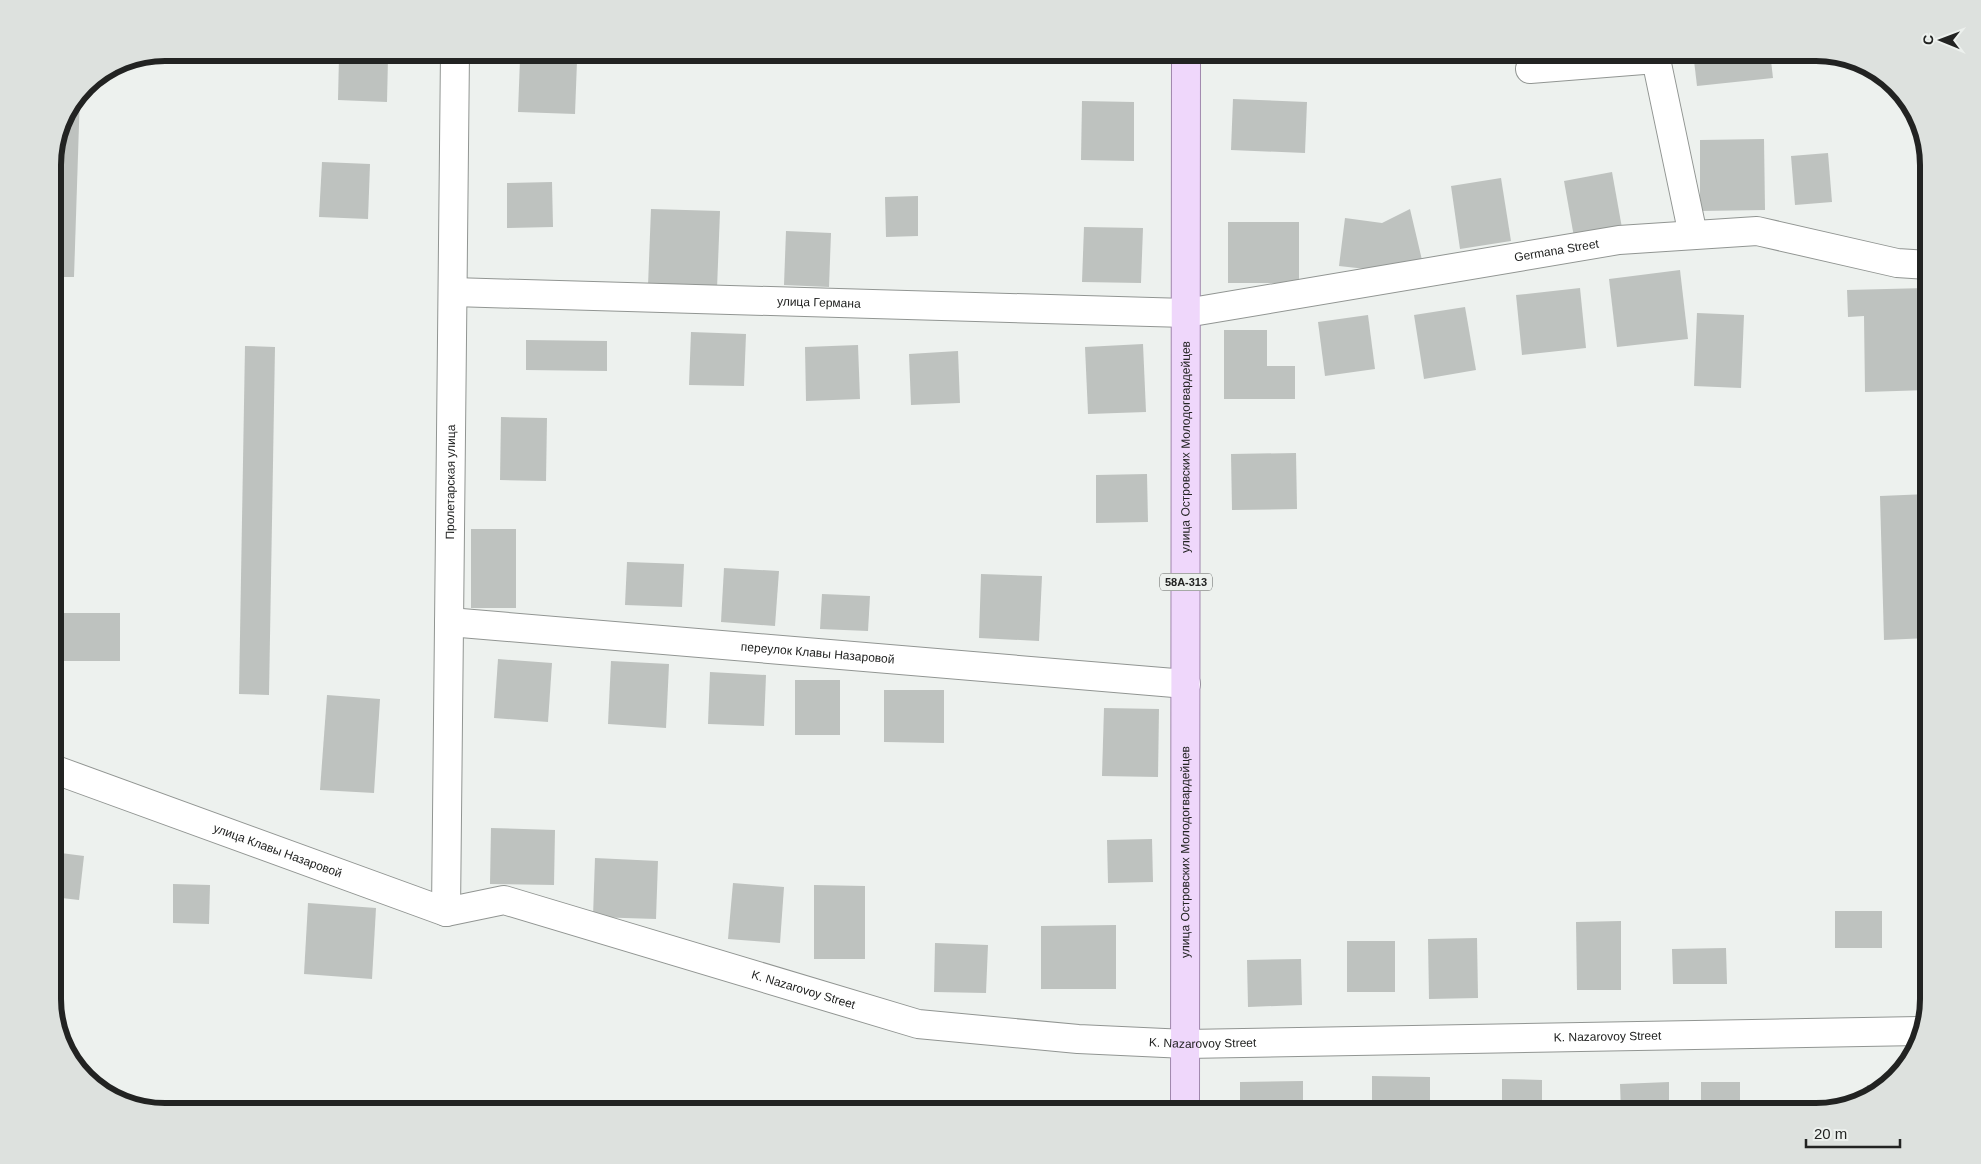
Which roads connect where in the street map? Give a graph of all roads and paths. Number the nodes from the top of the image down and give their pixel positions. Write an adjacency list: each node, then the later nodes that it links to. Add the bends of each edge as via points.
1 (455, 61): 8 (street, Пролетарская улица)
2 (1186, 61): 9 (main road, улица Островских Молодогвардейцев / 58А-313)
3 (1608, 61): 5 (street)
4 (1658, 61): 6 (street)
5 (1530, 69)
6 (1693, 235): 7 (street, Germana Street, via 1757,231 1897,263); 9 (street, Germana Street, via 1619,240)
7 (1920, 264)
8 (453, 292): 9 (street, улица Германа); 10 (street, Пролетарская улица)
9 (1186, 313): 11 (main road, улица Островских Молодогвардейцев / 58А-313)
10 (449, 622): 11 (street, переулок Клавы Назаровой); 13 (street, Пролетарская улица)
11 (1186, 684): 15 (main road, улица Островских Молодогвардейцев / 58А-313)
12 (61, 772): 13 (street, улица Клавы Назаровой)
13 (446, 912): 15 (street, K. Nazarovoy Street, via 504,900 918,1024 1078,1039)
14 (1914, 1031): 15 (street, K. Nazarovoy Street)
15 (1186, 1044): 16 (main road, улица Островских Молодогвардейцев / 58А-313)
16 (1185, 1103)

